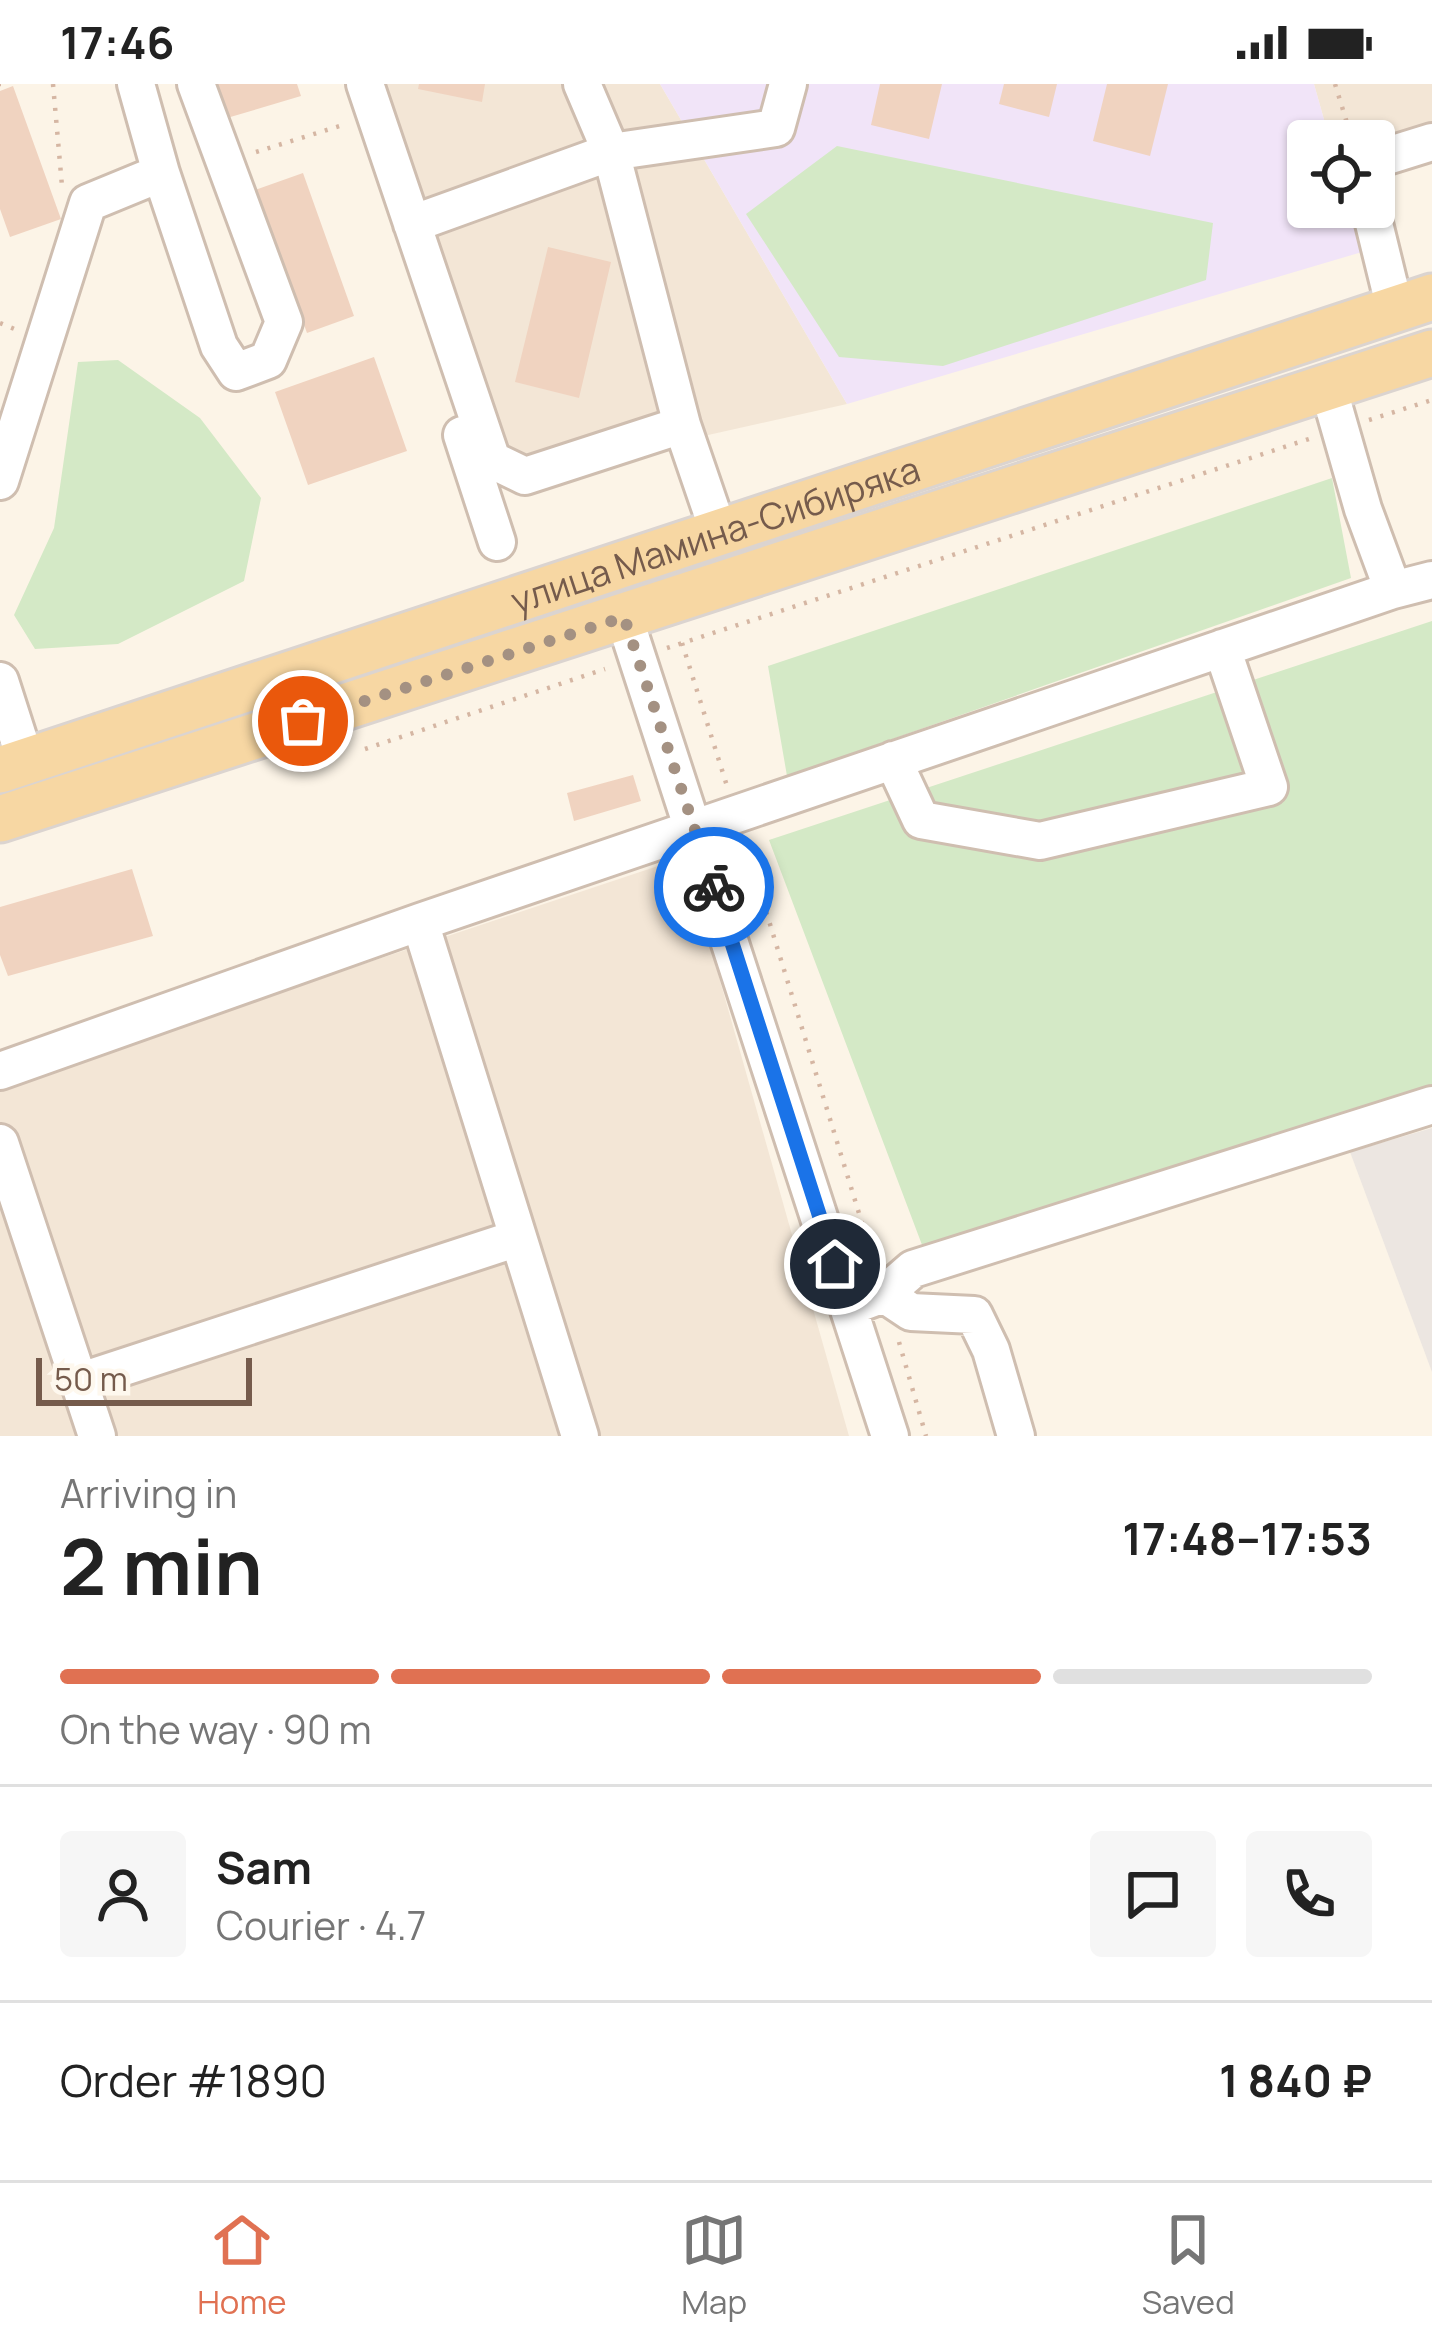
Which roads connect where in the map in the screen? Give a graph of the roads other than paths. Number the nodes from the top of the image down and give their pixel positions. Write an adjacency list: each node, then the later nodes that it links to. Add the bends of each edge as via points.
1 (136, 84): 10 (street)
2 (196, 84): 10 (street, via 284,322 268,360 236,372 219,346)
3 (345, 84): 20 (street)
4 (365, 84): 11 (street)
5 (582, 84): 8 (street)
6 (788, 84): 8 (street, via 776,128)
7 (1432, 142): 9 (street)
8 (610, 152): 11 (street); 17 (street)
9 (1395, 153)
10 (161, 173): 18 (street, via 88,203)
11 (412, 224): 17 (street, via 492,460 525,476)
12 (1380, 228): 13 (street)
13 (1414, 303): 14 (main road, улица Мамина-Сибиряка); 15 (main road, via 1406,331)
14 (1342, 326): 16 (main road, via 1362,332 1373,349); 19 (main road, улица Мамина-Сибиряка)
15 (1432, 351): 16 (main road, улица Мамина-Сибиряка)
16 (1343, 398): 22 (street); 23 (main road, улица Мамина-Сибиряка)
17 (682, 425): 19 (street)
18 (0, 481)
19 (719, 533): 27 (main road, улица Мамина-Сибиряка)
20 (497, 542)
21 (1432, 580): 22 (street)
22 (1393, 590): 24 (street)
23 (631, 637): 28 (main road, улица Мамина-Сибиряка); 29 (street)
24 (1222, 649): 26 (street); 26 (street, via 1269,787 1040,842 921,820)
25 (0, 681): 27 (street)
26 (893, 760): 29 (street)
27 (13, 766)
28 (0, 819)
29 (694, 827): 30 (street); 36 (street)
30 (420, 922): 31 (street); 34 (street)
31 (0, 1071)
32 (1432, 1105): 35 (street, via 913,1269)
33 (0, 1143): 37 (street)
34 (518, 1238): 37 (street); 39 (street)
35 (884, 1294): 36 (street); 41 (street, via 911,1312 974,1315)
36 (849, 1307): 40 (street)
37 (78, 1382): 38 (street)
38 (97, 1436)
39 (580, 1436)
40 (890, 1436)
41 (1016, 1436)

